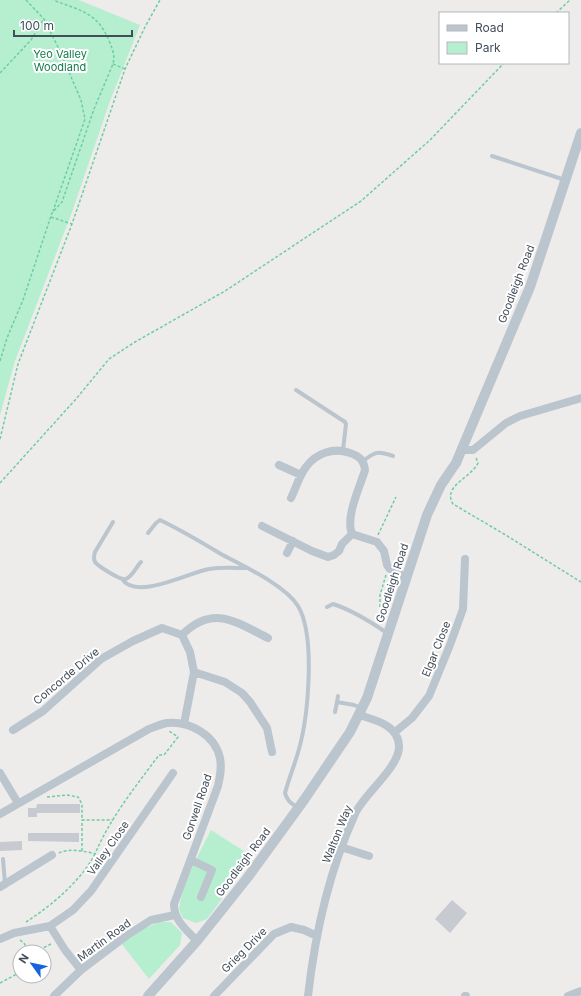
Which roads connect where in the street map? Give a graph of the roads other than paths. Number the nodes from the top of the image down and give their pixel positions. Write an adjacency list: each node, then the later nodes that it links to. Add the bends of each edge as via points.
1 (581, 133): 3 (street, Goodleigh Road)
2 (492, 156): 3 (lane)
3 (565, 180): 7 (street, Goodleigh Road, via 530,287)
4 (296, 390): 6 (lane, via 345,422)
5 (581, 398): 7 (street, via 520,416 506,423 474,450)
6 (343, 450): 9 (street, via 357,455); 11 (street, via 332,450 320,455 309,462)
7 (464, 450): 22 (street, Goodleigh Road, via 441,485 427,515)
8 (393, 456): 9 (lane, via 376,452)
9 (363, 461): 16 (street, via 365,470 350,520)
10 (279, 466): 11 (street)
11 (301, 476): 12 (street)
12 (291, 498)
13 (113, 522): 23 (lane, via 95,552 94,560 102,568)
14 (262, 526): 17 (street)
15 (148, 533): 21 (lane, via 160,520)
16 (352, 534): 17 (street, via 342,544 339,552 328,556); 22 (street, via 376,541 384,551 389,568)
17 (293, 541): 18 (street)
18 (286, 553)
19 (466, 560): 35 (street, Elgar Close, via 463,609 429,696 412,718)
20 (141, 562): 23 (lane, via 129,577)
21 (248, 568): 23 (lane, via 208,569 143,588 128,585); 40 (lane, via 291,598 300,611 305,627 309,686 299,749 285,793 286,798)
22 (406, 577): 25 (street, Goodleigh Road)
23 (122, 579)
24 (327, 607): 25 (lane, via 337,605)
25 (389, 629): 32 (street, Goodleigh Road)
26 (182, 635): 27 (street, via 191,626 211,618 229,619); 28 (street, via 190,652); 34 (street, Concorde Drive, via 162,628 133,641 101,659 43,711)
27 (268, 638)
28 (194, 672): 33 (street); 36 (street, via 225,682 242,693 267,728)
29 (338, 696): 30 (lane)
30 (337, 702): 31 (lane); 32 (lane, via 354,705)
31 (335, 712)
32 (361, 712): 35 (street, via 384,723); 40 (street, Goodleigh Road)
33 (184, 724): 39 (street, Gorwell Road, via 166,723 149,729); 46 (street, Gorwell Road, via 197,729 208,738 220,758 221,771)
34 (13, 730)
35 (395, 732): 42 (street, Walton Way, via 400,747 397,756 355,812)
36 (272, 752)
37 (0, 773): 39 (street)
38 (173, 773): 50 (street, Valley Close, via 91,891 73,910)
39 (18, 803): 41 (street, Gorwell Road)
40 (298, 808): 53 (street, Goodleigh Road)
41 (0, 814)
42 (341, 847): 44 (street); 51 (street, Walton Way)
43 (52, 855): 47 (street)
44 (369, 856)
45 (3, 859): 47 (lane)
46 (191, 860): 48 (street, via 212,870); 49 (street, Gorwell Road, via 174,904)
47 (2, 885)
48 (200, 896)
49 (175, 915): 53 (street); 54 (street, Martin Road, via 151,920)
50 (50, 926): 52 (street, Valley Close, via 14,933); 54 (street)
51 (317, 936): 58 (street, Grieg Drive, via 291,927 274,934); 59 (street, Walton Way)
52 (0, 939)
53 (198, 941): 57 (street, Goodleigh Road)
54 (81, 970): 56 (street, Martin Road)
55 (581, 991): 60 (street)
56 (54, 996)
57 (148, 996)
58 (214, 996)
59 (308, 996)
60 (568, 996)

